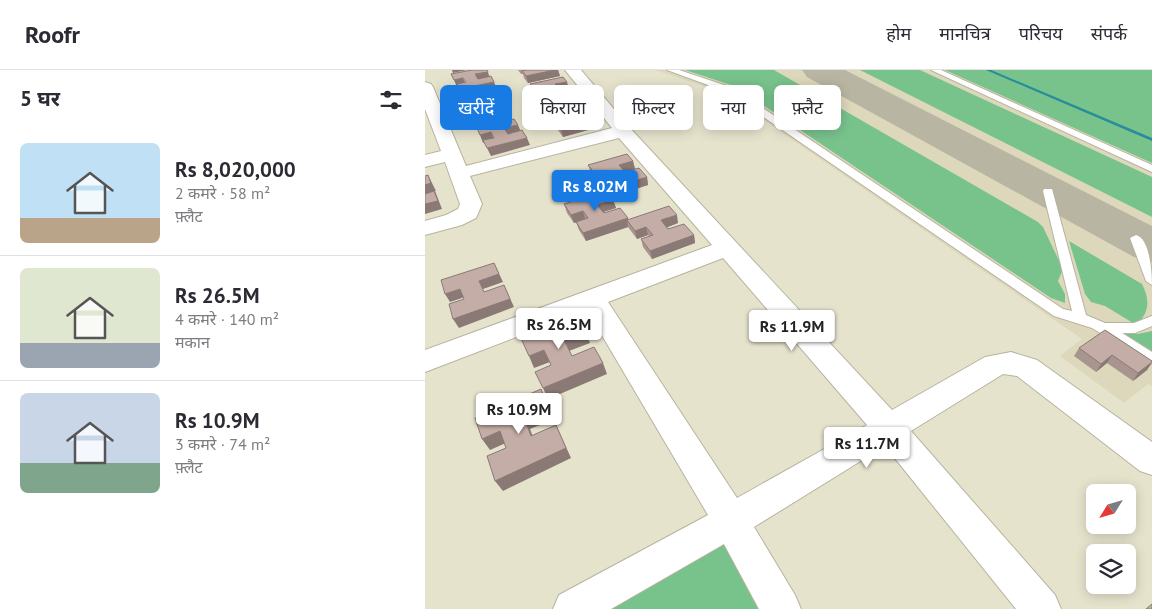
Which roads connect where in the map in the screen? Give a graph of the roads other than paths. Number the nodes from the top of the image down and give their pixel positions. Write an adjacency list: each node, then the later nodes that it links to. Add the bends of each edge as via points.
1 (573, 70): 5 (street)
2 (671, 70): 16 (lane, via 730,90 1059,313)
3 (935, 70): 8 (lane)
4 (425, 88): 6 (street)
5 (623, 131): 9 (street); 13 (street)
6 (452, 154): 7 (street); 9 (street)
7 (425, 161)
8 (1152, 169)
9 (460, 173): 11 (street, via 471,204 468,213)
10 (1048, 191): 16 (lane)
11 (425, 228)
12 (1136, 238): 14 (lane)
13 (727, 248): 15 (street); 21 (street)
14 (1152, 281)
15 (593, 298): 20 (street); 23 (street)
16 (1080, 316): 18 (lane)
17 (1152, 321): 18 (lane, via 1135,328)
18 (1105, 328): 19 (lane)
19 (1152, 359)
20 (425, 361)
21 (889, 428): 22 (street, via 995,365 1011,362 1027,368); 23 (street); 26 (street)
22 (1152, 462)
23 (731, 521): 24 (street); 25 (street)
24 (573, 609)
25 (781, 609)
26 (1041, 609)

